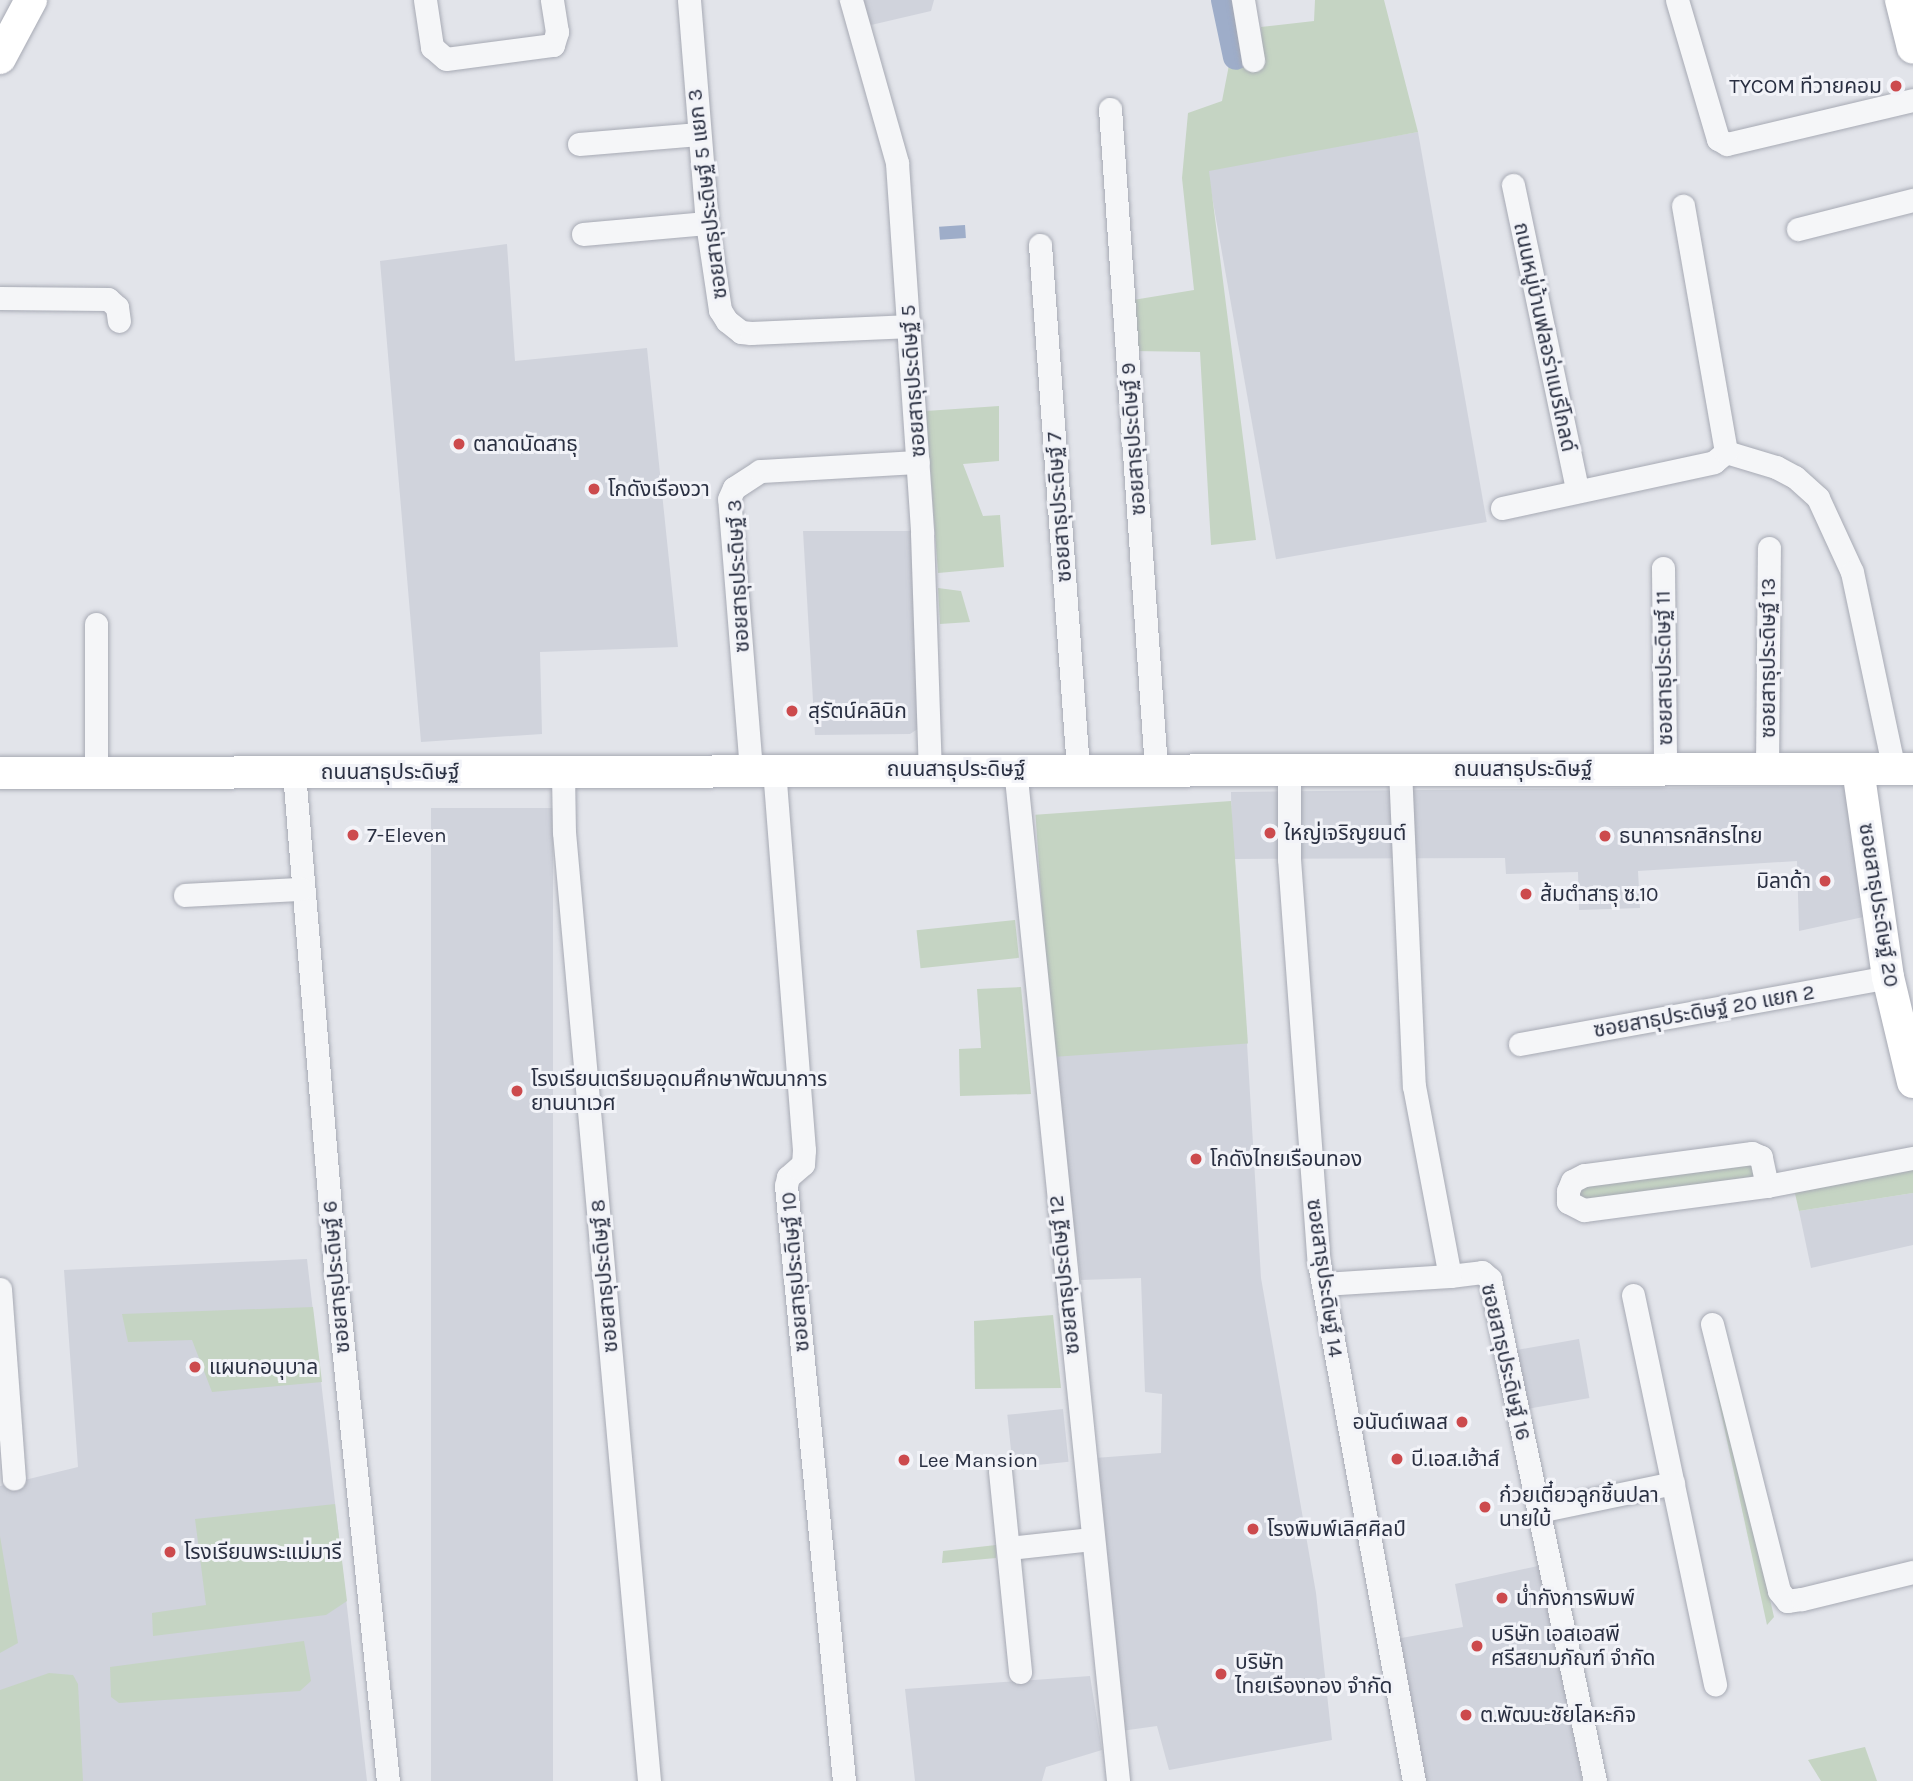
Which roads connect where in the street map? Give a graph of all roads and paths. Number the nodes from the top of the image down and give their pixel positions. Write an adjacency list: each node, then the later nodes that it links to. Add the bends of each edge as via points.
1 (31, 0): 10 (main road)
2 (425, 0): 3 (street, via 432,47 446,59 553,44 557,32)
3 (552, 0)
4 (689, 0): 14 (street, ซอยสาธุประดิษฐ์ 5 แยก 3)
5 (851, 0): 25 (street, ซอยสาธุประดิษฐ์ 5, via 894,144)
6 (1242, 0): 11 (street)
7 (1677, 0): 12 (street, via 1718,139 1727,144)
8 (1901, 0): 9 (main road)
9 (1913, 48)
10 (0, 58)
11 (1253, 60)
12 (1913, 100)
13 (1110, 109): 35 (street, ซอยสาธุประดิษฐ์ 9)
14 (699, 134): 15 (street); 19 (street, ซอยสาธุประดิษฐ์ 5 แยก 3)
15 (579, 144)
16 (1513, 185): 28 (street, ถนนหมู่บ้านฟลอร่าแมรีโกลด์)
17 (1913, 200): 20 (street)
18 (1683, 206): 26 (street)
19 (707, 223): 21 (street); 25 (street, ซอยสาธุประดิษฐ์ 5 แยก 3, via 720,310 741,332)
20 (1798, 229)
21 (583, 234)
22 (1040, 245): 36 (street, ซอยสาธุประดิษฐ์ 7)
23 (0, 298): 24 (street, via 108,299 117,307)
24 (119, 321)
25 (911, 326): 27 (street, ซอยสาธุประดิษฐ์ 5)
26 (1726, 452): 28 (street, via 1714,462); 42 (street, via 1776,467 1796,477 1818,498 1852,572)
27 (918, 462): 33 (street, ซอยสาธุประดิษฐ์ 5); 43 (street, ซอยสาธุประดิษฐ์ 3, via 760,471 734,488 729,499)
28 (1577, 489): 29 (street)
29 (1502, 508)
30 (1769, 548): 40 (street, ซอยสาธุประดิษฐ์ 13)
31 (1663, 568): 39 (street, ซอยสาธุประดิษฐ์ 11)
32 (96, 624): 47 (street)
33 (930, 768): 34 (main road, ถนนสาธุประดิษฐ์); 43 (main road, ถนนสาธุประดิษฐ์)
34 (1015, 768): 36 (main road, ถนนสาธุประดิษฐ์); 64 (street, ซอยสาธุประดิษฐ์ 12)
35 (1156, 768): 36 (main road, ถนนสาธุประดิษฐ์); 37 (main road, ถนนสาธุประดิษฐ์)
36 (1079, 769)
37 (1289, 769): 38 (main road, ถนนสาธุประดิษฐ์); 56 (street, ซอยสาธุประดิษฐ์ 14, via 1289,859)
38 (1400, 769): 39 (main road, ถนนสาธุประดิษฐ์); 55 (street, ซอยสาธุประดิษฐ์ 16, via 1414,1086)
39 (1665, 769): 40 (main road, ถนนสาธุประดิษฐ์)
40 (1767, 769): 41 (main road, ถนนสาธุประดิษฐ์)
41 (1858, 769): 42 (main road, ถนนสาธุประดิษฐ์); 50 (main road, ซอยสาธุประดิษฐ์ 20)
42 (1903, 769)
43 (763, 770): 44 (main road, ถนนสาธุประดิษฐ์); 71 (street, ซอยสาธุประดิษฐ์ 10, via 804,1150 803,1164 788,1177 786,1186)
44 (563, 771): 46 (main road, ถนนสาธุประดิษฐ์); 70 (street, ซอยสาธุประดิษฐ์ 8, via 564,832)
45 (0, 773): 47 (main road, ถนนสาธุประดิษฐ์)
46 (294, 773): 47 (main road, ถนนสาธุประดิษฐ์); 48 (street, ซอยสาธุประดิษฐ์ 6)
47 (96, 774)
48 (301, 889): 49 (street); 69 (street, ซอยสาธุประดิษฐ์ 6)
49 (185, 895)
50 (1888, 977): 51 (street, ซอยสาธุประดิษฐ์ 20 แยก 2); 52 (main road, ซอยสาธุประดิษฐ์ 20)
51 (1520, 1044)
52 (1913, 1082)
53 (1913, 1158): 54 (street)
54 (1767, 1186): 54 (street, via 1584,1210 1568,1202 1572,1181 1584,1175 1752,1153 1761,1157)
55 (1450, 1276): 56 (street); 63 (street, ซอยสาธุประดิษฐ์ 16, via 1482,1272 1490,1279)
56 (1323, 1284): 73 (street, ซอยสาธุประดิษฐ์ 14)
57 (0, 1289): 61 (street)
58 (1633, 1294): 62 (street)
59 (1712, 1324): 66 (street, via 1779,1591 1787,1601)
60 (1000, 1471): 65 (street)
61 (14, 1478)
62 (1673, 1483): 63 (street); 68 (street)
63 (1539, 1511): 74 (street, ซอยสาธุประดิษฐ์ 16)
64 (1093, 1539): 65 (street); 72 (street, ซอยสาธุประดิษฐ์ 12)
65 (1009, 1548): 67 (street)
66 (1913, 1572)
67 (1020, 1672)
68 (1714, 1684)
69 (388, 1781)
70 (649, 1781)
71 (844, 1781)
72 (1118, 1781)
73 (1414, 1781)
74 (1595, 1781)

